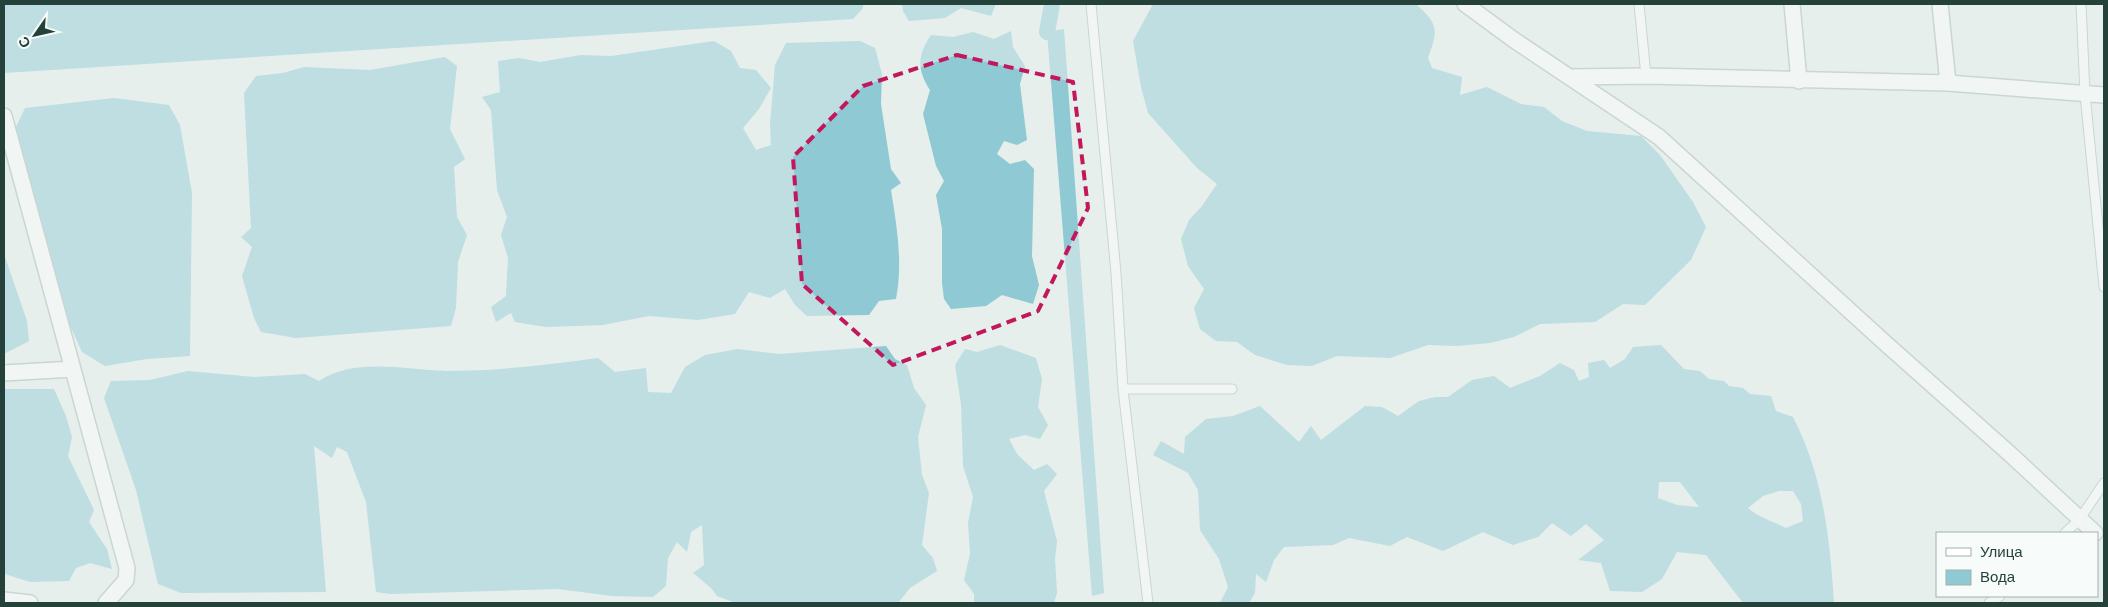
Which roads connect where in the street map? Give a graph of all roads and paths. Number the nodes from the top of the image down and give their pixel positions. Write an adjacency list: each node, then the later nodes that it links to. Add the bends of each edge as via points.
1 (1091, 4): 17 (lane)
2 (1465, 4): 8 (street)
3 (1639, 4): 7 (lane)
4 (1792, 4): 9 (street)
5 (1940, 4): 10 (street)
6 (2081, 4): 11 (lane)
7 (1646, 76): 8 (street); 9 (street)
8 (1571, 77): 20 (street, via 1659,137)
9 (1800, 81): 10 (street)
10 (1948, 83): 11 (street)
11 (2085, 94): 12 (street); 14 (lane)
12 (2104, 95)
13 (4, 116): 15 (street)
14 (2104, 287)
15 (73, 369): 16 (street); 25 (street, via 127,568 126,580)
16 (4, 373)
17 (1124, 389): 18 (lane); 26 (lane)
18 (1232, 389)
19 (2104, 483): 20 (lane)
20 (2079, 520): 21 (lane); 22 (street)
21 (2066, 532)
22 (2094, 532)
23 (4, 600): 24 (street)
24 (30, 603)
25 (106, 603)
26 (1148, 603)

